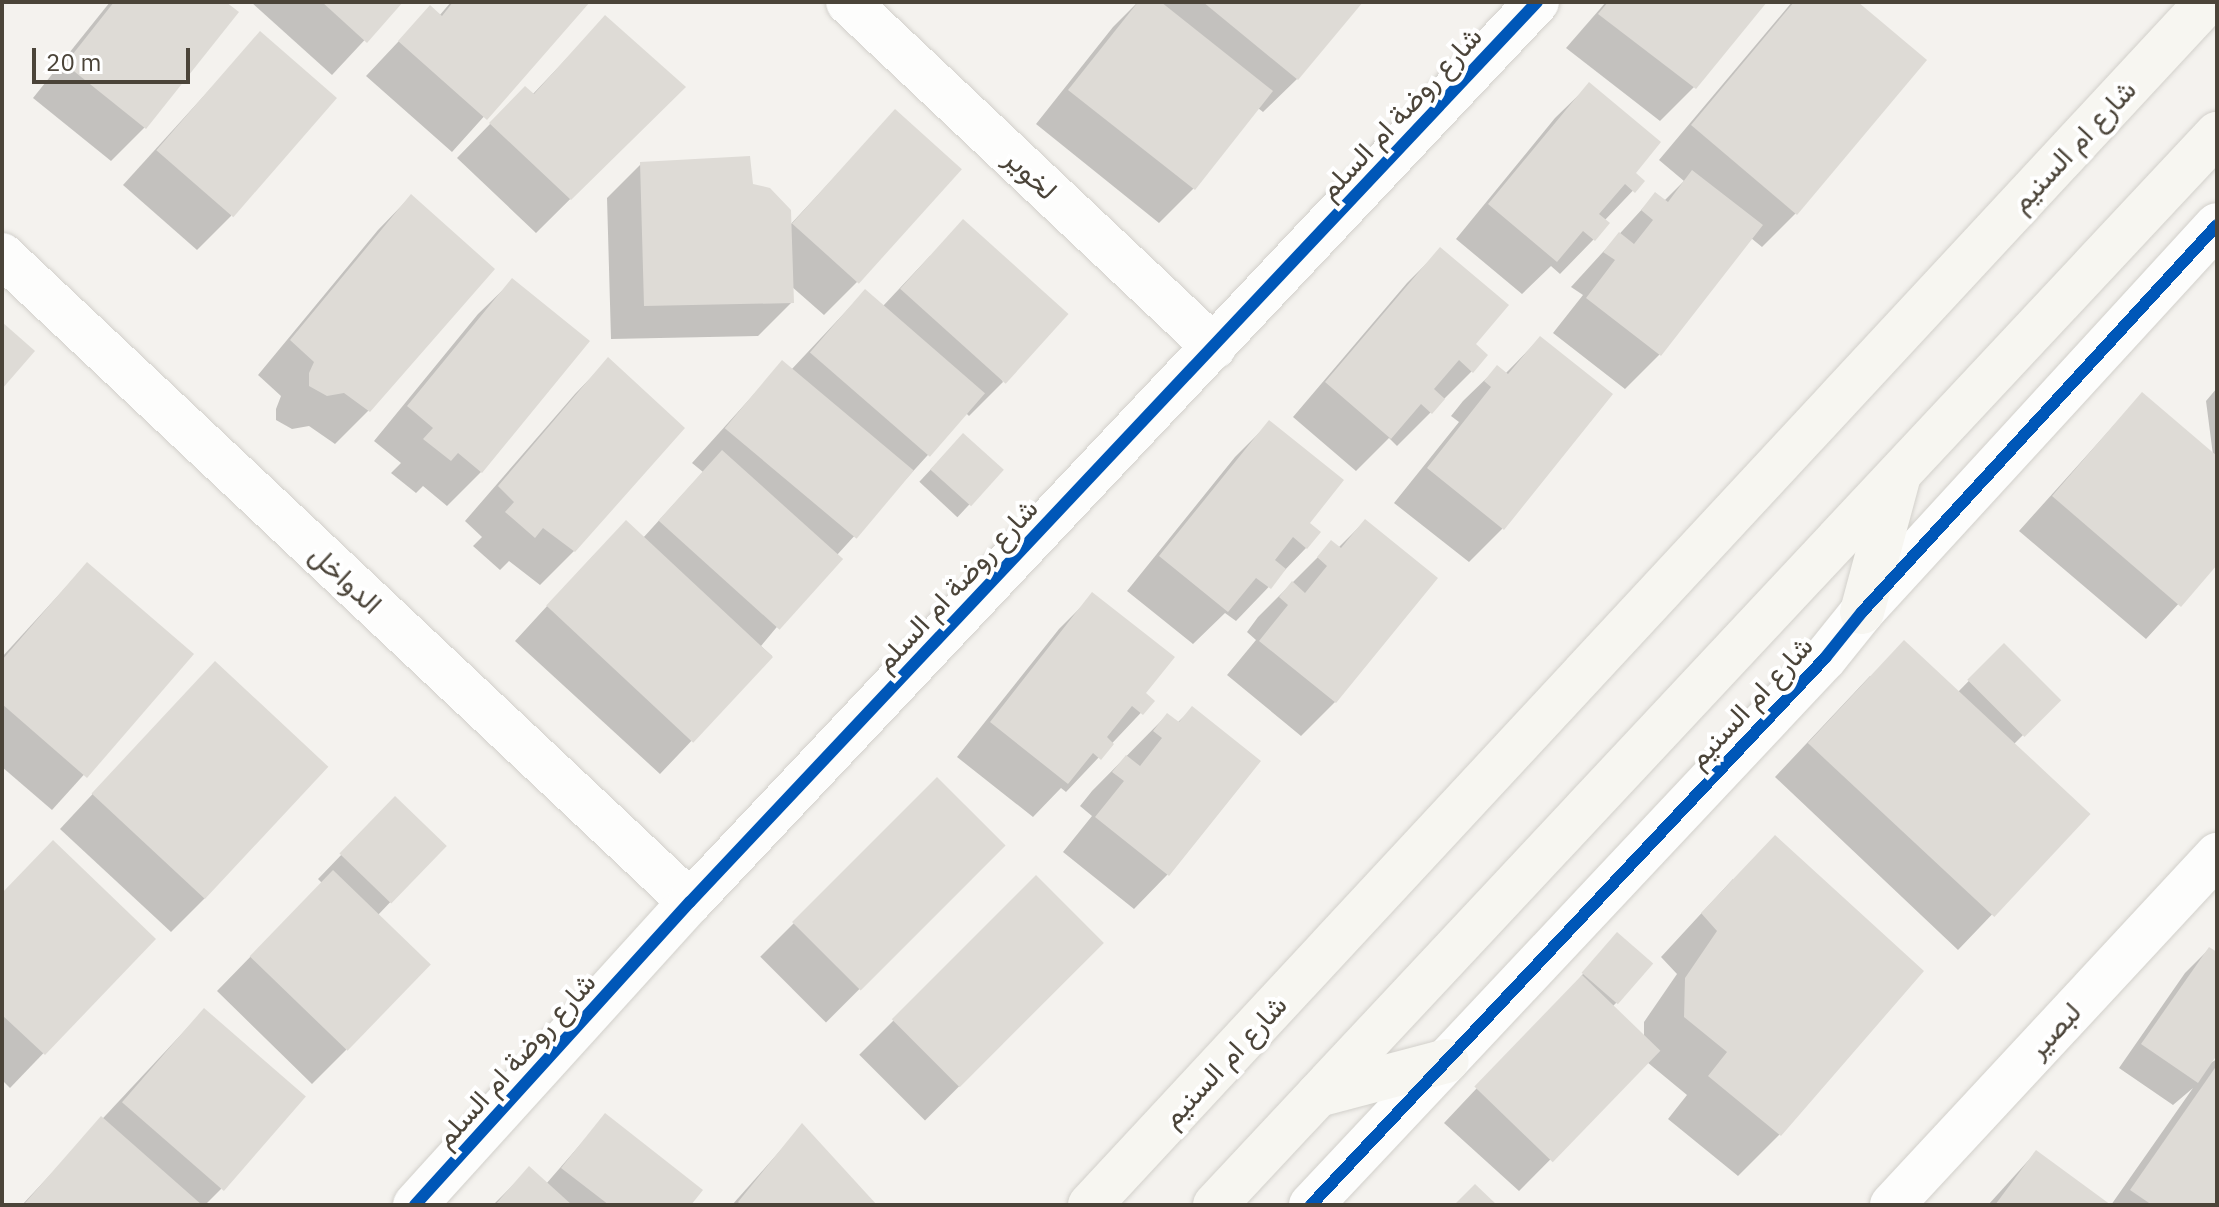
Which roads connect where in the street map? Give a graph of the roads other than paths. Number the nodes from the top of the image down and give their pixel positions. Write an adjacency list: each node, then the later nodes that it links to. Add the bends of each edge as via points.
1 (848, 2): 7 (street, لخوير)
2 (1537, 2): 7 (street, شارع روضة ام السلم)
3 (2207, 2): 15 (main road, شارع ام السنيم)
4 (2217, 134): 8 (main road, شارع ام السنيم)
5 (2217, 225): 9 (street, شارع ام السنيم)
6 (2, 255): 11 (street, الدواخل)
7 (1214, 347): 11 (street, شارع روضة ام السلم)
8 (1899, 475): 9 (main road); 13 (main road, شارع ام السنيم)
9 (1862, 612): 12 (street, شارع ام السنيم, via 1825,658)
10 (2217, 855): 18 (street, لبصير)
11 (690, 902): 14 (street, شارع روضة ام السلم)
12 (1447, 1061): 13 (main road); 17 (street, شارع ام السنيم)
13 (1318, 1095): 16 (main road, شارع ام السنيم)
14 (415, 1205)
15 (1090, 1205)
16 (1215, 1205)
17 (1311, 1205)
18 (1892, 1205)

